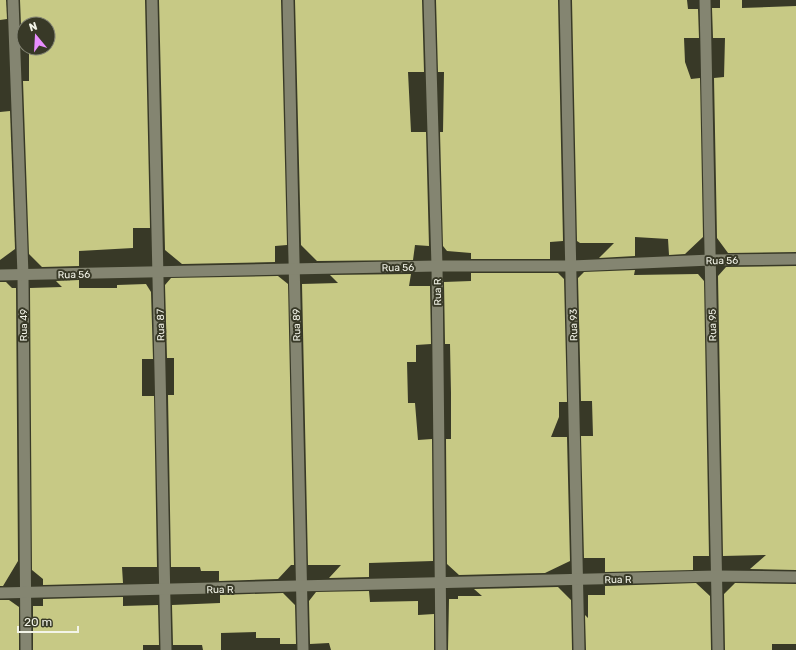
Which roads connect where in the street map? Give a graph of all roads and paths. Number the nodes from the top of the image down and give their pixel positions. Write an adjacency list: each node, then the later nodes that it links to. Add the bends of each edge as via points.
1 (13, 0): 14 (street, Rua 49)
2 (152, 0): 12 (street, Rua 87)
3 (288, 0): 11 (street, Rua 89)
4 (429, 0): 9 (street, Rua R)
5 (565, 0): 10 (street, Rua 93)
6 (704, 0): 8 (street, Rua 95)
7 (796, 259): 8 (street, Rua 56)
8 (711, 260): 10 (street, Rua 56); 15 (street, Rua 95)
9 (437, 266): 10 (street, Rua 56); 11 (street, Rua 56); 18 (street, Rua R)
10 (572, 266): 17 (street, Rua 93)
11 (295, 269): 12 (street, Rua 56); 19 (street, Rua 89)
12 (159, 272): 14 (street, Rua 56); 20 (street, Rua 87)
13 (0, 275): 14 (street, Rua 56)
14 (23, 275): 22 (street, Rua 49)
15 (717, 576): 16 (street, Rua R); 17 (street, Rua R); 28 (street, Rua 95)
16 (796, 577)
17 (578, 580): 18 (street, Rua R); 27 (street, Rua 93)
18 (440, 583): 19 (street, Rua R); 26 (street, Rua R)
19 (301, 587): 20 (street, Rua R); 25 (street, Rua 89)
20 (165, 590): 22 (street, Rua R); 24 (street, Rua 87)
21 (0, 592): 22 (street, Rua R)
22 (24, 593): 23 (street, Rua 49)
23 (26, 650)
24 (166, 650)
25 (303, 650)
26 (441, 650)
27 (579, 650)
28 (718, 650)

